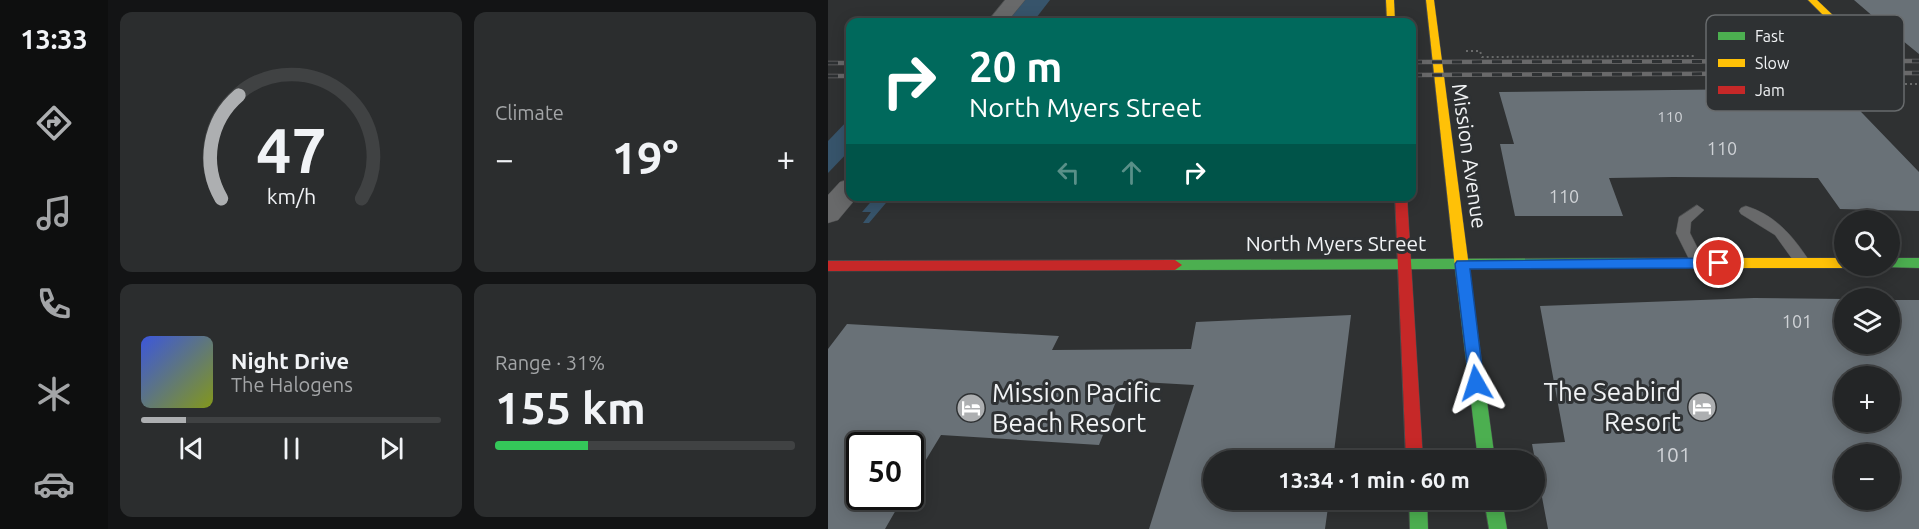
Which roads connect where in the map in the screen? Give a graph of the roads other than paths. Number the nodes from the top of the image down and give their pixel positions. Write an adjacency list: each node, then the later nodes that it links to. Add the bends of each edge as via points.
1 (1015, 0): 6 (street)
2 (1390, 0): 7 (main road)
3 (1430, 0): 19 (main road, Mission Avenue)
4 (1812, 0): 5 (main road)
5 (1828, 15)
6 (1000, 18)
7 (1391, 18)
8 (846, 193): 12 (street)
9 (1401, 201): 18 (main road)
10 (1696, 210): 13 (lane, via 1684,220 1683,233)
11 (1746, 211): 14 (lane, via 1778,227)
12 (828, 213)
13 (1698, 263): 14 (main road, North Myers Street); 19 (main road, North Myers Street)
14 (1803, 263): 15 (main road, North Myers Street)
15 (1834, 263)
16 (1900, 263): 17 (main road)
17 (1919, 263)
18 (1404, 264): 19 (main road, North Myers Street); 20 (main road, North Myers Street); 21 (main road)
19 (1462, 264): 22 (main road, Mission Avenue)
20 (828, 266)
21 (1414, 450)
22 (1486, 450)
23 (1418, 510): 25 (main road)
24 (1495, 510): 26 (main road)
25 (1419, 529)
26 (1498, 529)

